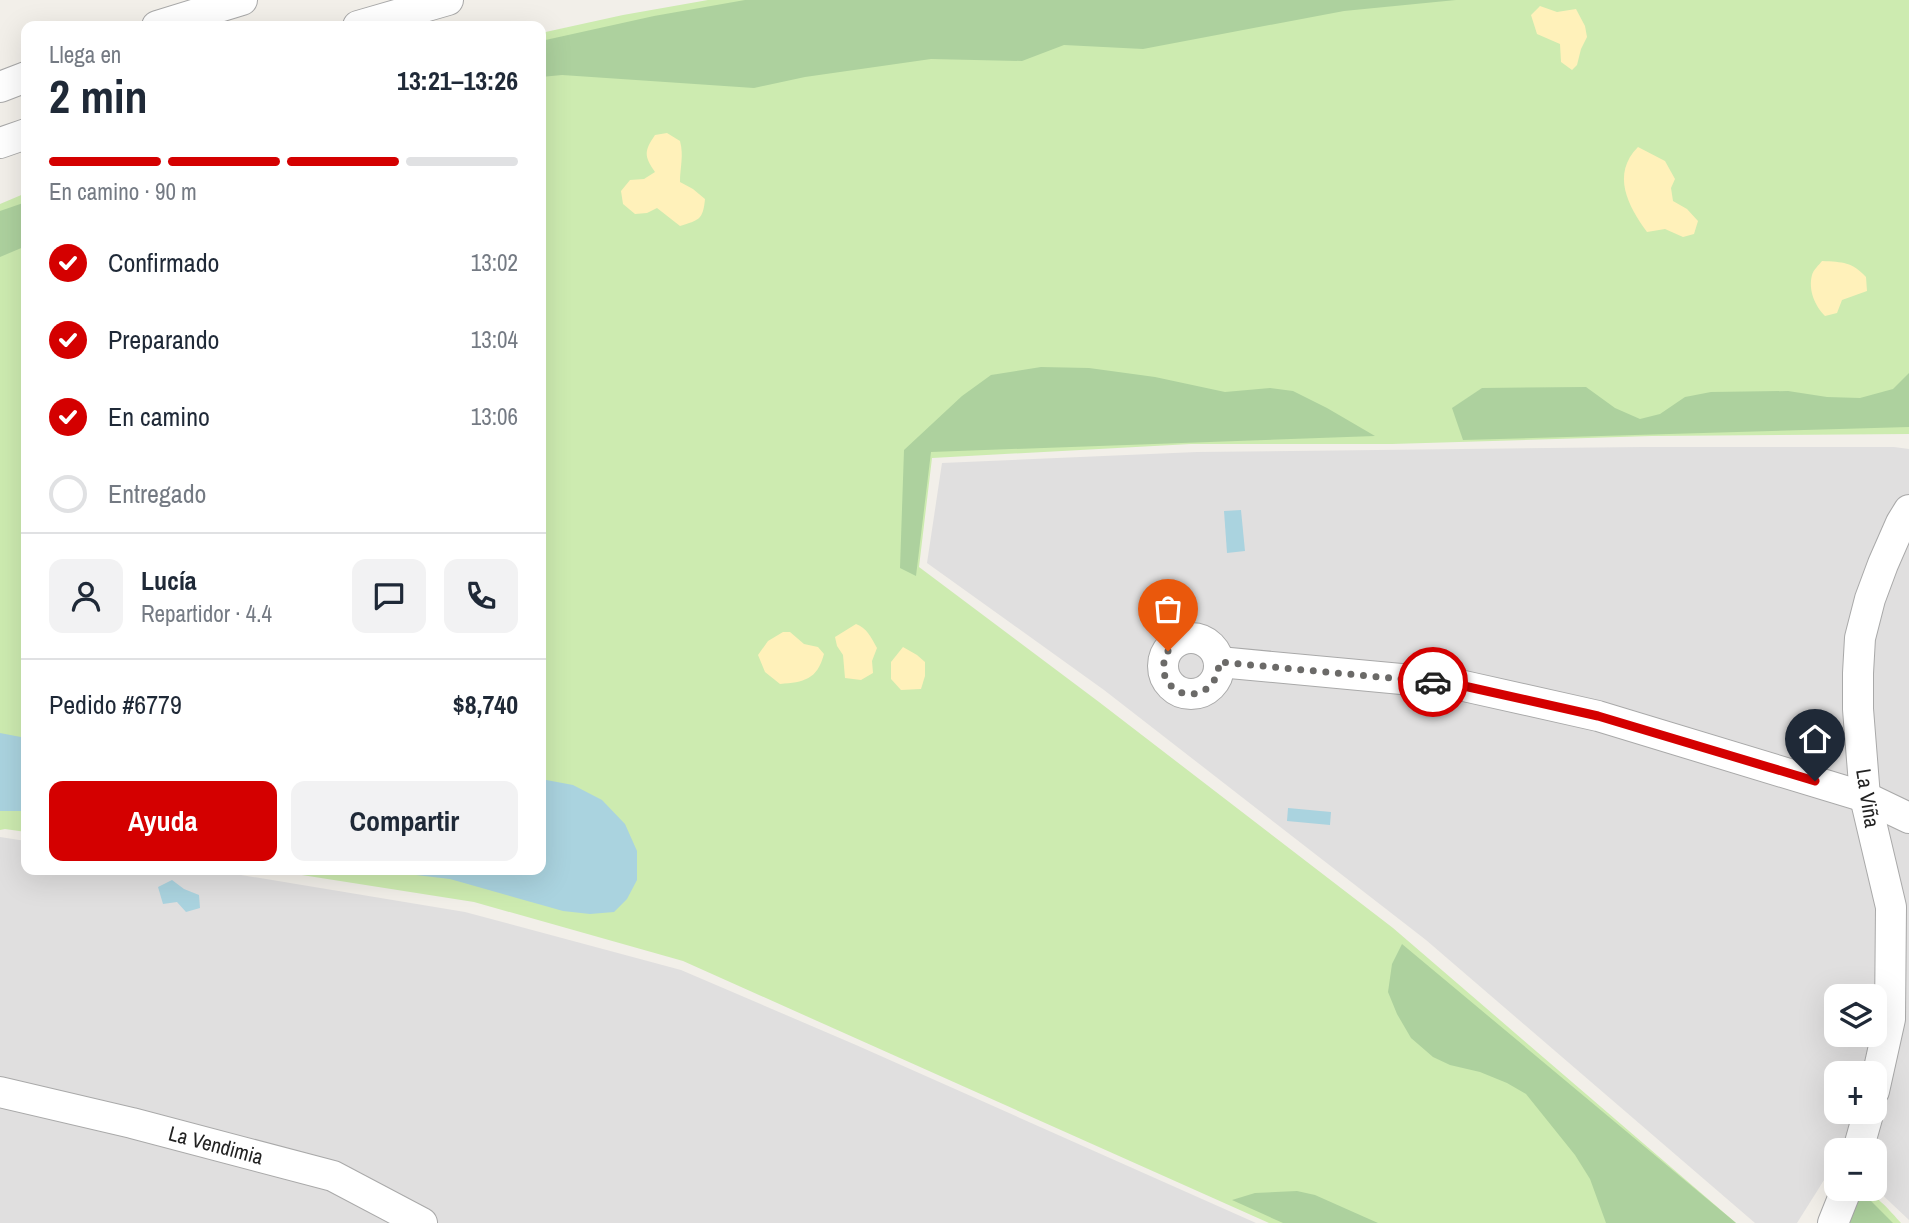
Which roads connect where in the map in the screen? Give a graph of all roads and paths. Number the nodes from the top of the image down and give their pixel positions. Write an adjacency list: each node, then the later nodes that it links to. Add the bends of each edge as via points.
1 (242, 0): 3 (street)
2 (448, 0): 4 (street)
3 (165, 20)
4 (375, 21)
5 (21, 79): 6 (street)
6 (0, 87)
7 (21, 136): 8 (street)
8 (0, 143)
9 (1909, 510): 11 (street, La Viña, via 1883,564 1860,638 1858,709)
10 (1219, 662): 11 (street, via 1455,684 1598,716)
11 (1865, 797): 12 (street); 13 (street, La Viña, via 1891,907 1890,1019)
12 (1909, 818)
13 (1881, 1061)
14 (0, 1092): 16 (street, La Vendimia, via 333,1176)
15 (1842, 1201): 17 (street)
16 (422, 1223)
17 (1833, 1223)

